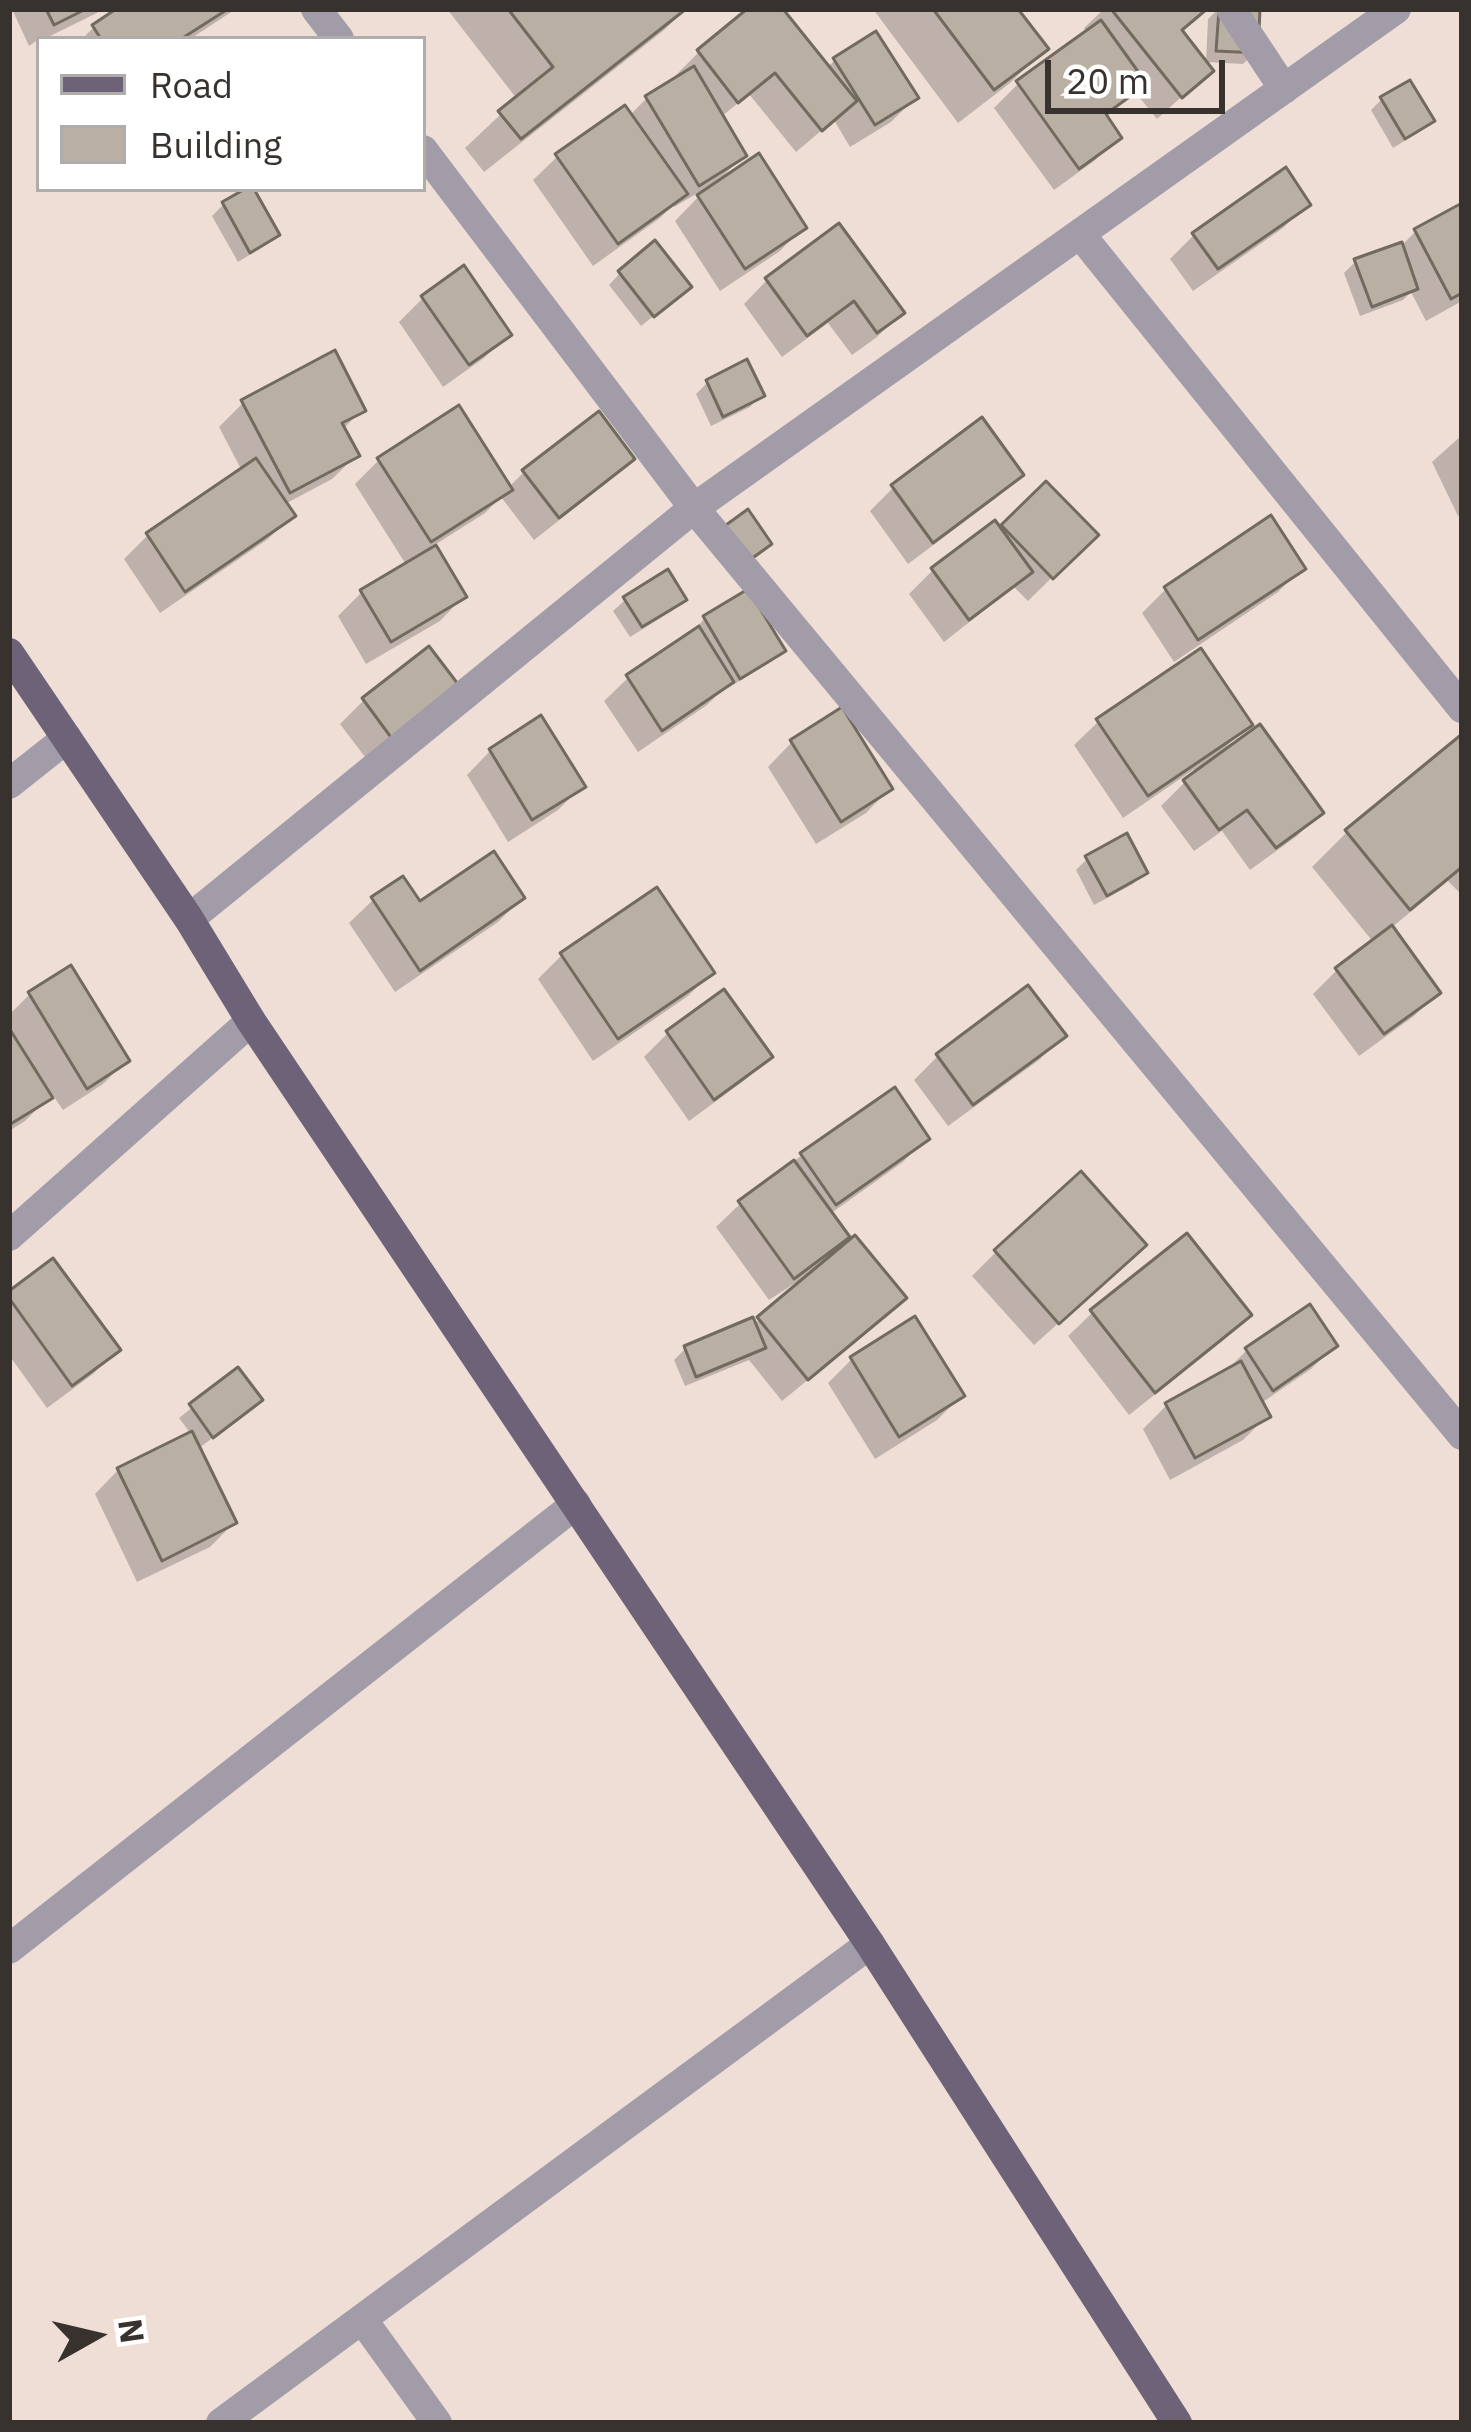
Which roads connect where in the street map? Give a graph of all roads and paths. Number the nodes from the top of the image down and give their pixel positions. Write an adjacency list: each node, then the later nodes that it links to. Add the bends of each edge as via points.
1 (316, 9): 4 (street)
2 (1231, 9): 5 (street)
3 (1396, 9): 5 (street)
4 (337, 36)
5 (1284, 89): 7 (street)
6 (426, 154): 8 (street)
7 (1081, 234): 8 (street); 10 (street)
8 (694, 508): 13 (street); 16 (street)
9 (9, 653): 11 (main road)
10 (1462, 707)
11 (67, 738): 12 (street); 13 (main road)
12 (9, 784)
13 (189, 919): 14 (main road)
14 (251, 1021): 15 (street); 17 (main road)
15 (9, 1236)
16 (1462, 1435)
17 (576, 1504): 18 (main road); 19 (street)
18 (870, 1944): 20 (street); 23 (main road)
19 (9, 1949)
20 (362, 2319): 21 (street); 22 (street)
21 (221, 2423)
22 (437, 2423)
23 (1177, 2423)

